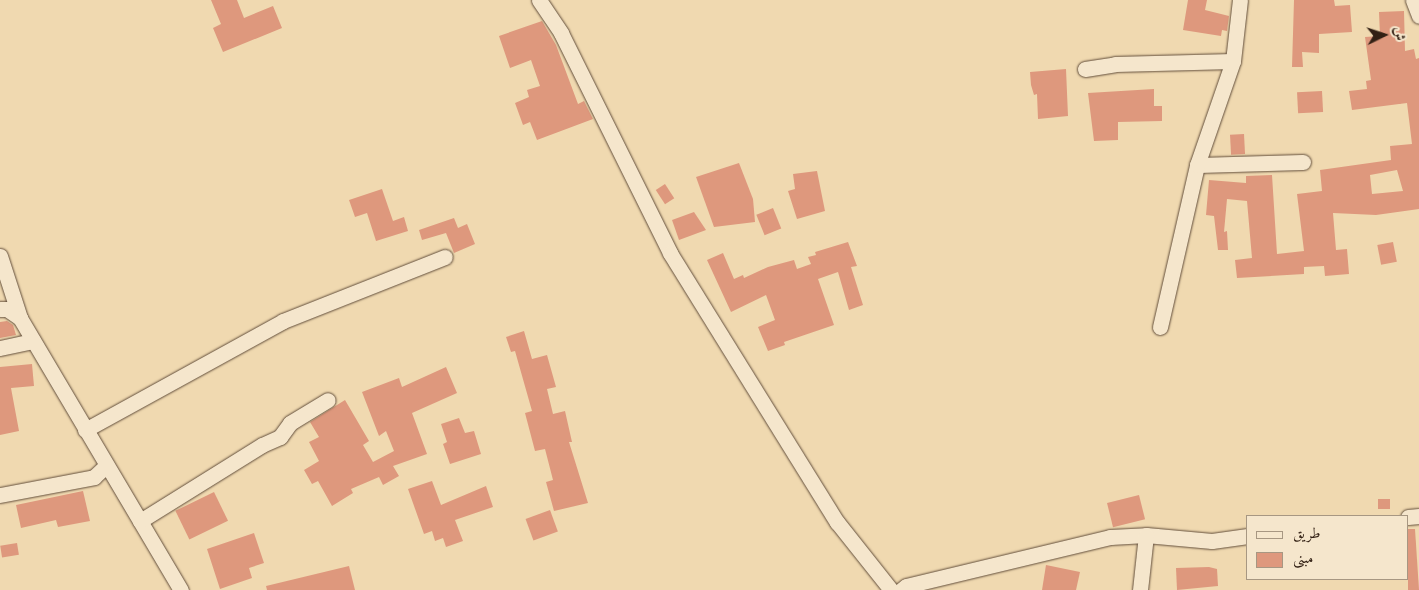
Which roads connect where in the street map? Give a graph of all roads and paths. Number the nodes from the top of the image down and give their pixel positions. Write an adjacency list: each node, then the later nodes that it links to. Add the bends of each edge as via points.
1 (539, 0): 24 (street, via 561,33 670,252 837,522)
2 (1240, 0): 5 (street)
3 (1413, 0): 4 (street)
4 (1419, 16)
5 (1233, 61): 6 (street, via 1115,64); 8 (street)
6 (1085, 69)
7 (1303, 162): 8 (street)
8 (1196, 165): 13 (street)
9 (0, 256): 12 (street)
10 (445, 258): 17 (street, via 283,321)
11 (0, 309): 12 (street)
12 (20, 318): 14 (street)
13 (1160, 327)
14 (33, 341): 15 (street); 17 (street)
15 (0, 348)
16 (328, 400): 20 (street, via 290,424 280,437)
17 (85, 430): 18 (street)
18 (106, 466): 19 (street, via 94,477); 20 (street)
19 (0, 495)
20 (140, 521): 23 (street)
21 (1146, 535): 22 (street, via 1212,541); 25 (street, via 1110,537 906,586); 26 (street)
22 (1246, 536)
23 (181, 590)
24 (891, 590)
25 (901, 590)
26 (1140, 590)

